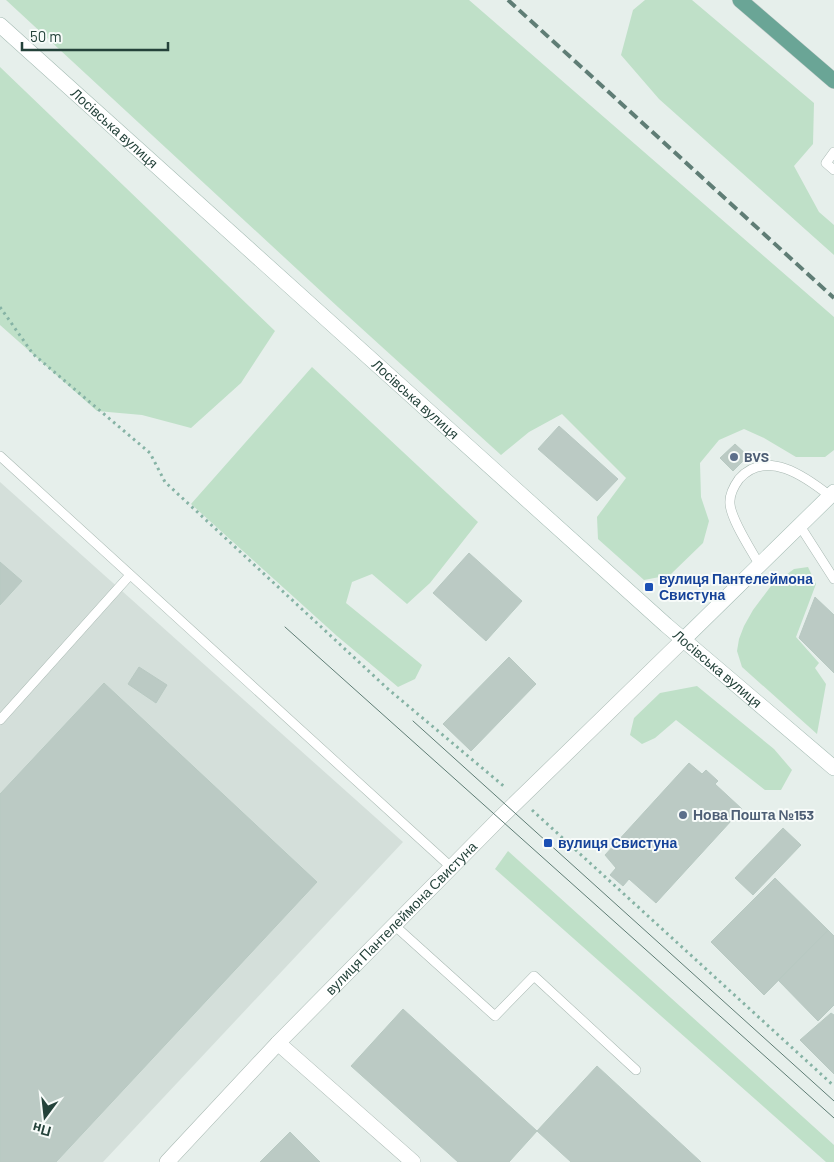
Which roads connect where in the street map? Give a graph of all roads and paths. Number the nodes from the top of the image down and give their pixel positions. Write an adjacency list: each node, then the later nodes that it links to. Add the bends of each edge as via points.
1 (740, 0): 3 (main road)
2 (0, 25): 13 (main road, Лосівська вулиця)
3 (834, 82)
4 (834, 152): 5 (lane, via 826,163)
5 (834, 170)
6 (0, 307): 16 (path, via 33,354 150,454 165,482 388,689)
7 (0, 456): 11 (lane)
8 (832, 494): 9 (main road, вулиця Пантелеймона Свистуна); 10 (lane, via 791,471 771,466 757,466 745,473 732,491 731,510)
9 (800, 526): 10 (main road, вулиця Пантелеймона Свистуна); 12 (lane)
10 (760, 566): 13 (main road, вулиця Пантелеймона Свистуна)
11 (130, 575): 14 (lane); 17 (lane)
12 (834, 579)
13 (683, 640): 15 (main road, Лосівська вулиця); 16 (main road, вулиця Пантелеймона Свистуна)
14 (0, 720)
15 (834, 768)
16 (519, 799): 17 (main road, вулиця Пантелеймона Свистуна); 21 (path)
17 (452, 867): 18 (main road, вулиця Пантелеймона Свистуна)
18 (394, 925): 19 (main road, вулиця Пантелеймона Свистуна); 20 (lane, via 495,1016 534,976)
19 (278, 1043): 22 (main road, вулиця Пантелеймона Свистуна); 23 (main road)
20 (636, 1070)
21 (834, 1086)
22 (166, 1162)
23 (413, 1162)

